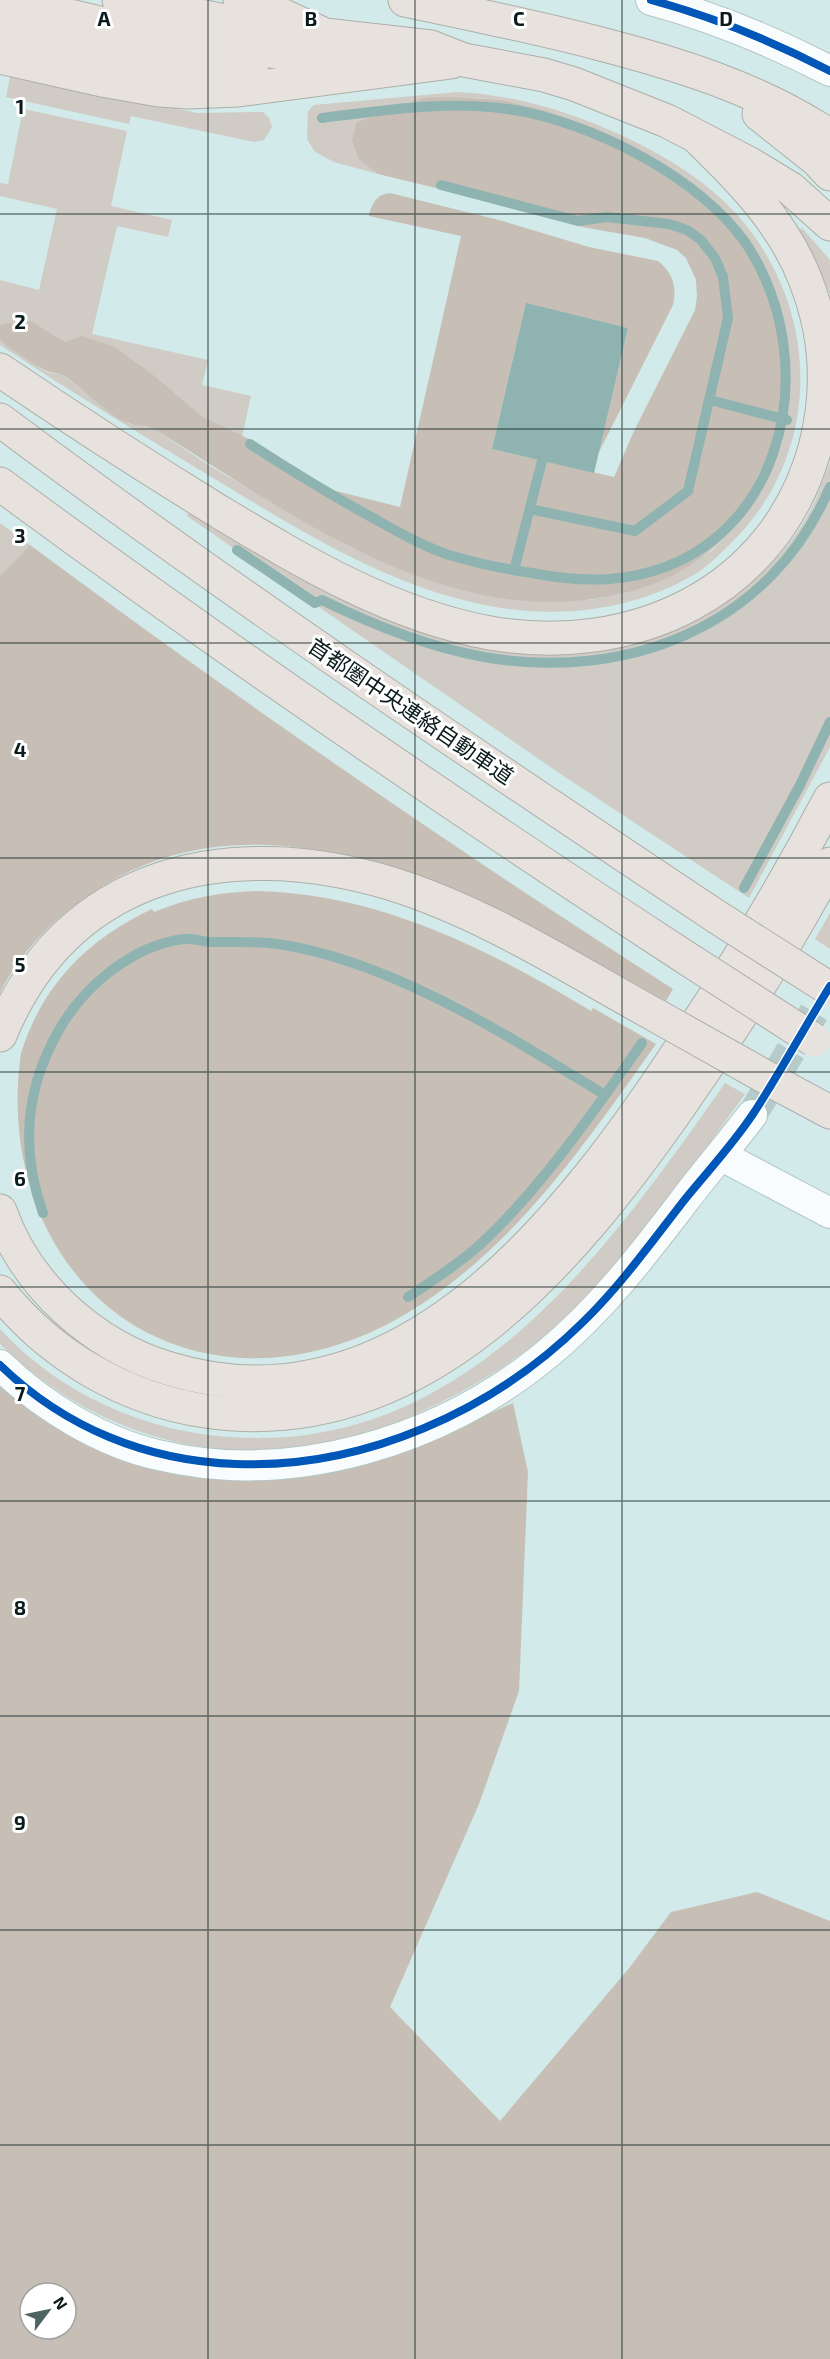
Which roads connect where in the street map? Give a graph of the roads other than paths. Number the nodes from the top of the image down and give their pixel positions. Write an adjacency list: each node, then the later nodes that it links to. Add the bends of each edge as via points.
1 (0, 0): 11 (highway, via 170,39)
2 (119, 0): 11 (highway, via 270,29)
3 (240, 0): 10 (highway, via 326,35 431,47)
4 (405, 0): 7 (highway)
5 (440, 0): 7 (highway)
6 (651, 0): 13 (street, via 727,23)
7 (484, 16): 12 (highway, via 646,55)
8 (0, 28): 11 (highway, via 165,63 241,72)
9 (0, 57): 11 (highway, via 179,92 238,90)
10 (464, 60): 11 (highway); 15 (highway, via 574,84)
11 (331, 69)
12 (686, 69): 14 (highway, via 773,103); 16 (highway, via 753,109)
13 (830, 71)
14 (830, 136)
15 (697, 137): 17 (highway, via 771,175); 18 (highway, via 761,205 798,262 825,355 824,408 810,466 791,510 761,550 730,580 669,616 587,636 529,637 456,625 403,608 286,552)
16 (830, 174)
17 (830, 224)
18 (0, 370)
19 (0, 420): 23 (highway, 首都圏中央連絡自動車道, bridge, via 386,695)
20 (0, 484): 25 (highway, bridge, via 265,674 562,876)
21 (830, 799): 29 (highway, via 727,979 602,1159 541,1234 496,1277 451,1314 398,1346 335,1370 277,1382 216,1380 156,1365 100,1337 52,1297 16,1248)
22 (830, 864): 31 (highway, via 752,999 606,1206 543,1277 493,1322 413,1374 318,1408 253,1415 191,1409 140,1394 90,1370 42,1336)
23 (830, 989)
24 (0, 1035): 26 (highway, bridge, via 10,1009 32,974 61,940 117,897 161,878 204,868 295,864 390,884 523,941)
25 (822, 1045)
26 (830, 1112)
27 (753, 1115): 28 (street)
28 (722, 1156): 30 (street); 32 (street, via 614,1289 546,1355 468,1407 380,1444 318,1459 250,1465 158,1455 85,1426 38,1396)
29 (0, 1211)
30 (830, 1213)
31 (0, 1292)
32 (0, 1365)

